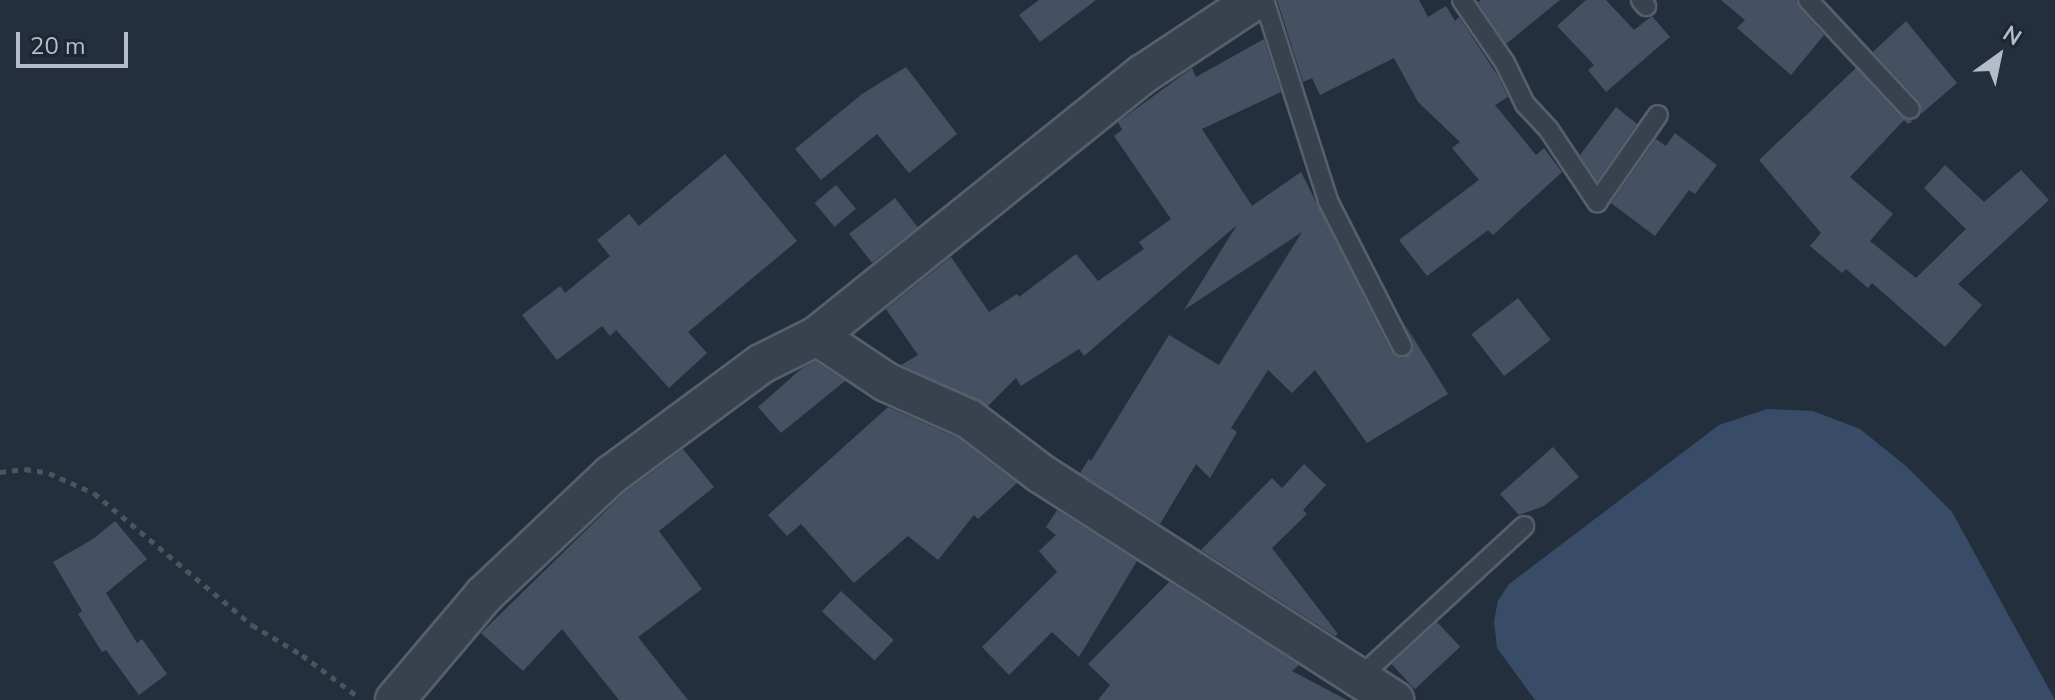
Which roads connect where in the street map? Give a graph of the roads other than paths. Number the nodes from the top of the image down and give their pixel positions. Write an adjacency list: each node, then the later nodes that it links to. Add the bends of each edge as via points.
1 (1255, 0): 7 (street, via 1143,74)
2 (1264, 0): 8 (lane, via 1328,201)
3 (1462, 0): 6 (lane, via 1505,63 1525,104 1597,202)
4 (1808, 0): 5 (lane)
5 (1910, 109)
6 (1658, 115)
7 (817, 336): 10 (street, via 886,382 969,419 1053,482); 11 (street, via 761,364 611,475 484,595)
8 (1402, 346)
9 (1524, 526): 10 (lane)
10 (1360, 677): 12 (street)
11 (395, 700)
12 (1394, 700)

